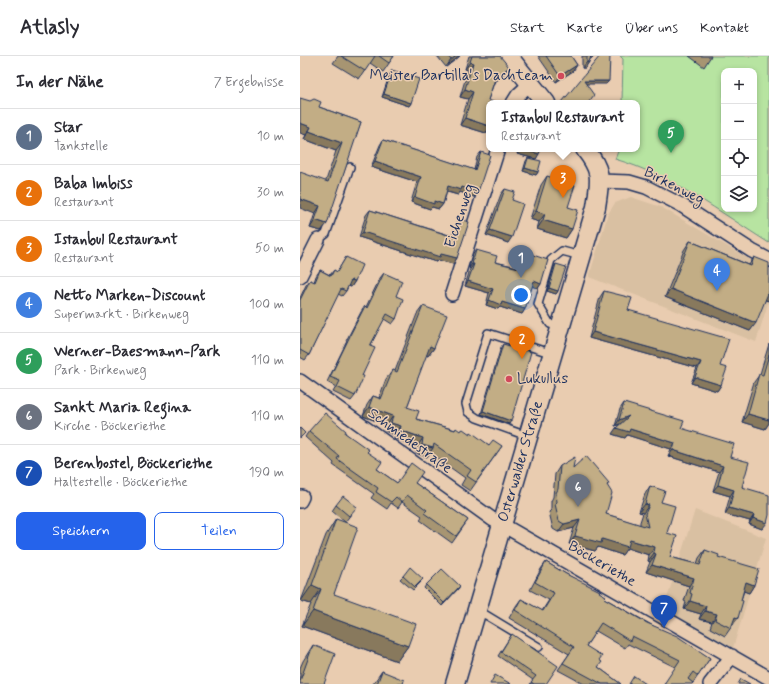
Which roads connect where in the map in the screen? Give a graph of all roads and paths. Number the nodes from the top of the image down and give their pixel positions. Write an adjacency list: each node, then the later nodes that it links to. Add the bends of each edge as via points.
1 (508, 56): 2 (street)
2 (530, 84): 3 (street); 4 (street)
3 (515, 100)
4 (543, 100)
5 (497, 152): 13 (street, Eichenweg)
6 (586, 152): 8 (street, Osterwalder Straße, via 596,164)
7 (350, 167): 9 (lane, via 326,234)
8 (600, 181): 10 (street, Osterwalder Straße, via 596,207); 11 (street, Birkenweg, via 629,182 646,187 681,205 752,252)
9 (318, 240): 12 (street)
10 (582, 256): 14 (street, Osterwalder Straße); 14 (lane, via 562,251 551,260 544,282 538,304 550,324)
11 (769, 260)
12 (300, 276)
13 (452, 294)
14 (561, 328): 15 (street, Osterwalder Straße)
15 (553, 354): 17 (street, Osterwalder Straße); 17 (lane, via 488,333 466,404 468,412 477,418)
16 (300, 381): 18 (street, Schmiedestraße)
17 (529, 436): 18 (street, Osterwalder Straße)
18 (503, 526): 19 (street, Osterwalder Straße); 21 (street, Böckeriethe)
19 (476, 613): 20 (lane, via 486,615); 23 (street, Osterwalder Straße)
20 (539, 647)
21 (732, 656): 22 (street, Böckeriethe); 24 (street)
22 (769, 678)
23 (455, 684)
24 (710, 684)

